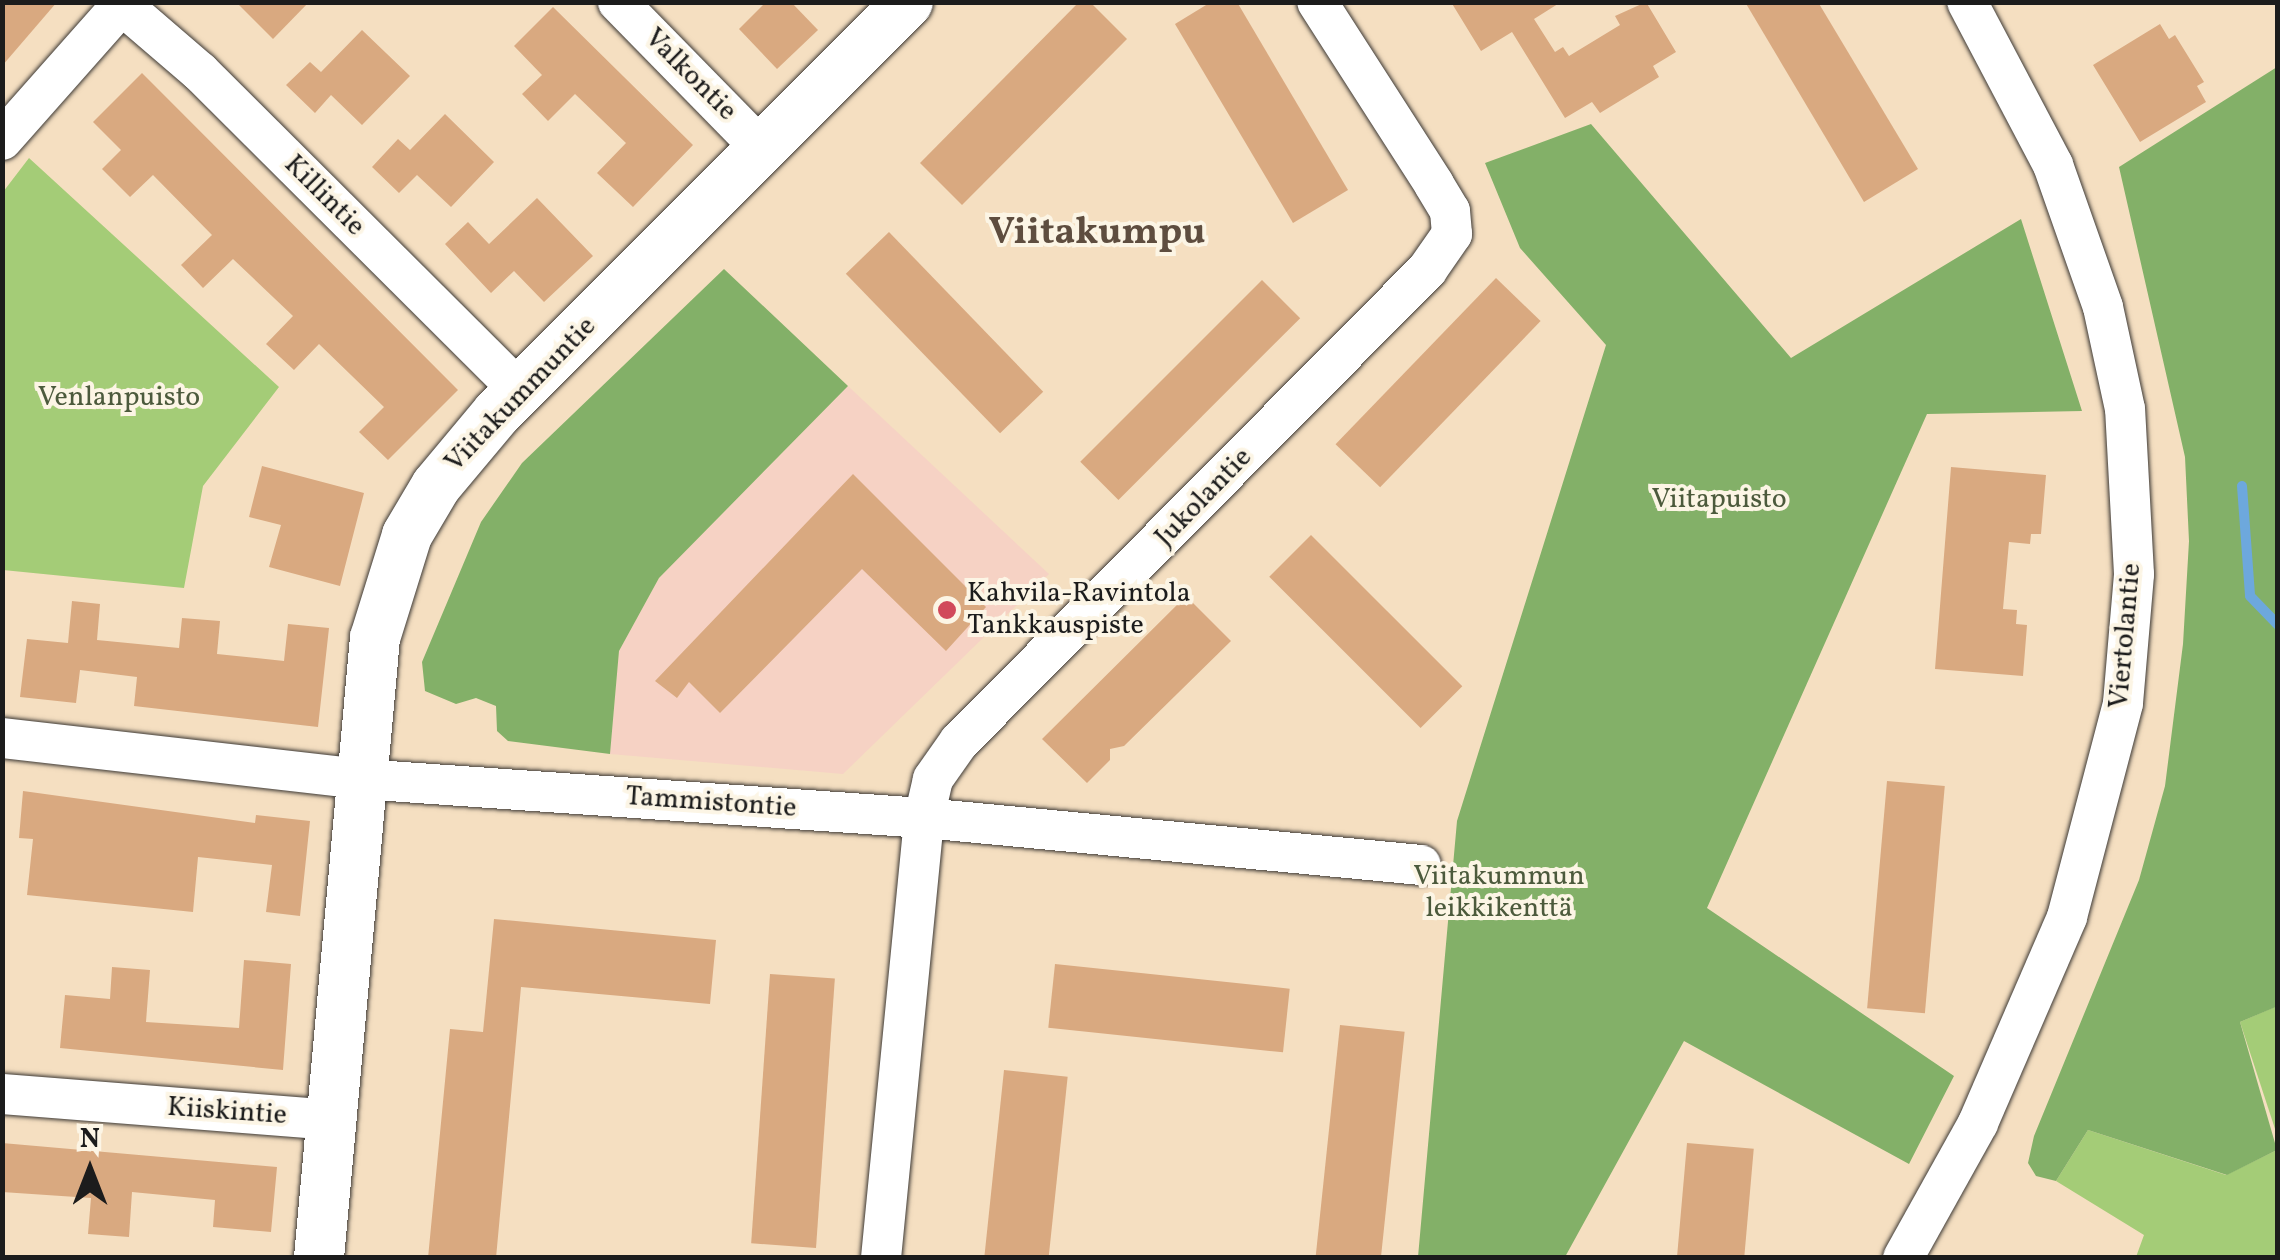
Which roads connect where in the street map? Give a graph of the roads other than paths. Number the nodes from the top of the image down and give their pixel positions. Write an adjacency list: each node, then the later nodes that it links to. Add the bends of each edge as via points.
1 (618, 2): 7 (street, Valkontie)
2 (908, 2): 7 (street, Viitakummuntie)
3 (1318, 2): 11 (street, Jukolantie, via 1450,211 1452,234 1444,252 959,742 933,780)
4 (1967, 2): 17 (street, Viertolantie, via 2053,165 2104,307 2125,409 2134,574 2123,703 2067,917 1978,1124)
5 (123, 4): 6 (street); 8 (street, Killintie, via 200,72)
6 (2, 140)
7 (762, 148): 8 (street, Viitakummuntie)
8 (521, 392): 10 (street, Viitakummuntie, via 436,486 408,535 375,638)
9 (2, 738): 10 (street, Tammistontie)
10 (360, 779): 11 (street, Tammistontie); 14 (street, Viitakummuntie)
11 (924, 818): 12 (street, Tammistontie); 16 (street, Jukolantie)
12 (1421, 865)
13 (2, 1094): 14 (street, Kiiskintie)
14 (332, 1120): 15 (street, Viitakummuntie)
15 (320, 1258)
16 (881, 1258)
17 (1902, 1258)

